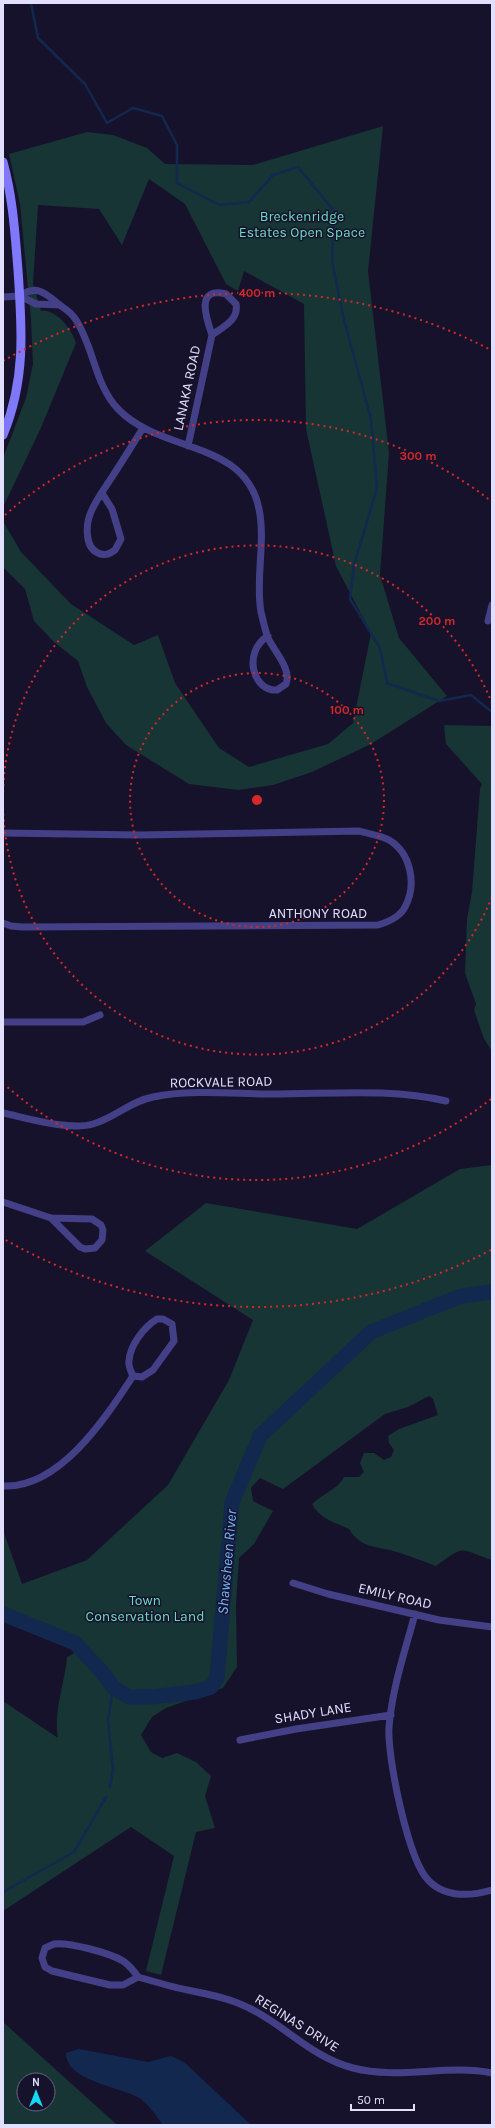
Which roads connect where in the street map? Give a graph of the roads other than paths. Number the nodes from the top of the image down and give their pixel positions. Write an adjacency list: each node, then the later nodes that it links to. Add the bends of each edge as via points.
1 (3, 162): 2 (main road, via 12,202)
2 (20, 296): 3 (street); 4 (street, via 36,304); 4 (street, via 29,290 36,290 51,296); 7 (main road, via 21,366 12,412)
3 (3, 297)
4 (60, 305): 6 (street, via 77,320 107,395 123,414)
5 (212, 335): 5 (street, LANAKA ROAD, via 236,314 236,304 226,294 212,294 205,302 204,312); 8 (street, LANAKA ROAD)
6 (143, 428): 8 (street); 9 (street)
7 (3, 435)
8 (188, 446): 12 (street, via 227,462 240,473 255,494 261,519 259,598)
9 (102, 494): 9 (street, via 91,511 87,531 91,548 106,554 115,550 121,539 112,509)
10 (492, 605): 11 (street)
11 (488, 621)
12 (268, 636): 12 (street, via 288,676 286,684 276,690 263,686 252,662 255,648)
13 (3, 834): 14 (street, ANTHONY ROAD, via 359,831 390,841 407,860 411,871 405,907 395,918 378,925 105,928 22,927)
14 (3, 923)
15 (100, 1014): 16 (street, via 83,1022)
16 (3, 1022)
17 (446, 1101): 18 (street, ROCKVALE ROAD, via 427,1097 375,1094 186,1094 153,1097 92,1124 61,1124)
18 (3, 1113)
19 (3, 1202): 20 (street)
20 (51, 1218): 20 (street, via 80,1247 95,1248 102,1240 103,1230 97,1221)
21 (133, 1376): 21 (street, via 142,1377 153,1370 166,1355 174,1341 172,1324 168,1320 157,1320 147,1325 129,1360); 22 (street, via 113,1408 75,1452 35,1480)
22 (3, 1486)
23 (293, 1583): 24 (street, EMILY ROAD, via 328,1594)
24 (415, 1614): 25 (street, EMILY ROAD, via 466,1625); 26 (street)
25 (492, 1627)
26 (391, 1715): 27 (street, SHADY LANE, via 296,1728); 28 (street, via 389,1750 403,1817 422,1872 435,1886 451,1892 466,1895)
27 (240, 1740)
28 (492, 1890)
29 (138, 1977): 29 (street, via 118,1986 61,1974 45,1967 43,1954 48,1946 54,1944 88,1950 122,1960); 30 (street, REGINAS DRIVE, via 242,2005 261,2014 317,2054 352,2068 386,2073 456,2069)
30 (492, 2073)

